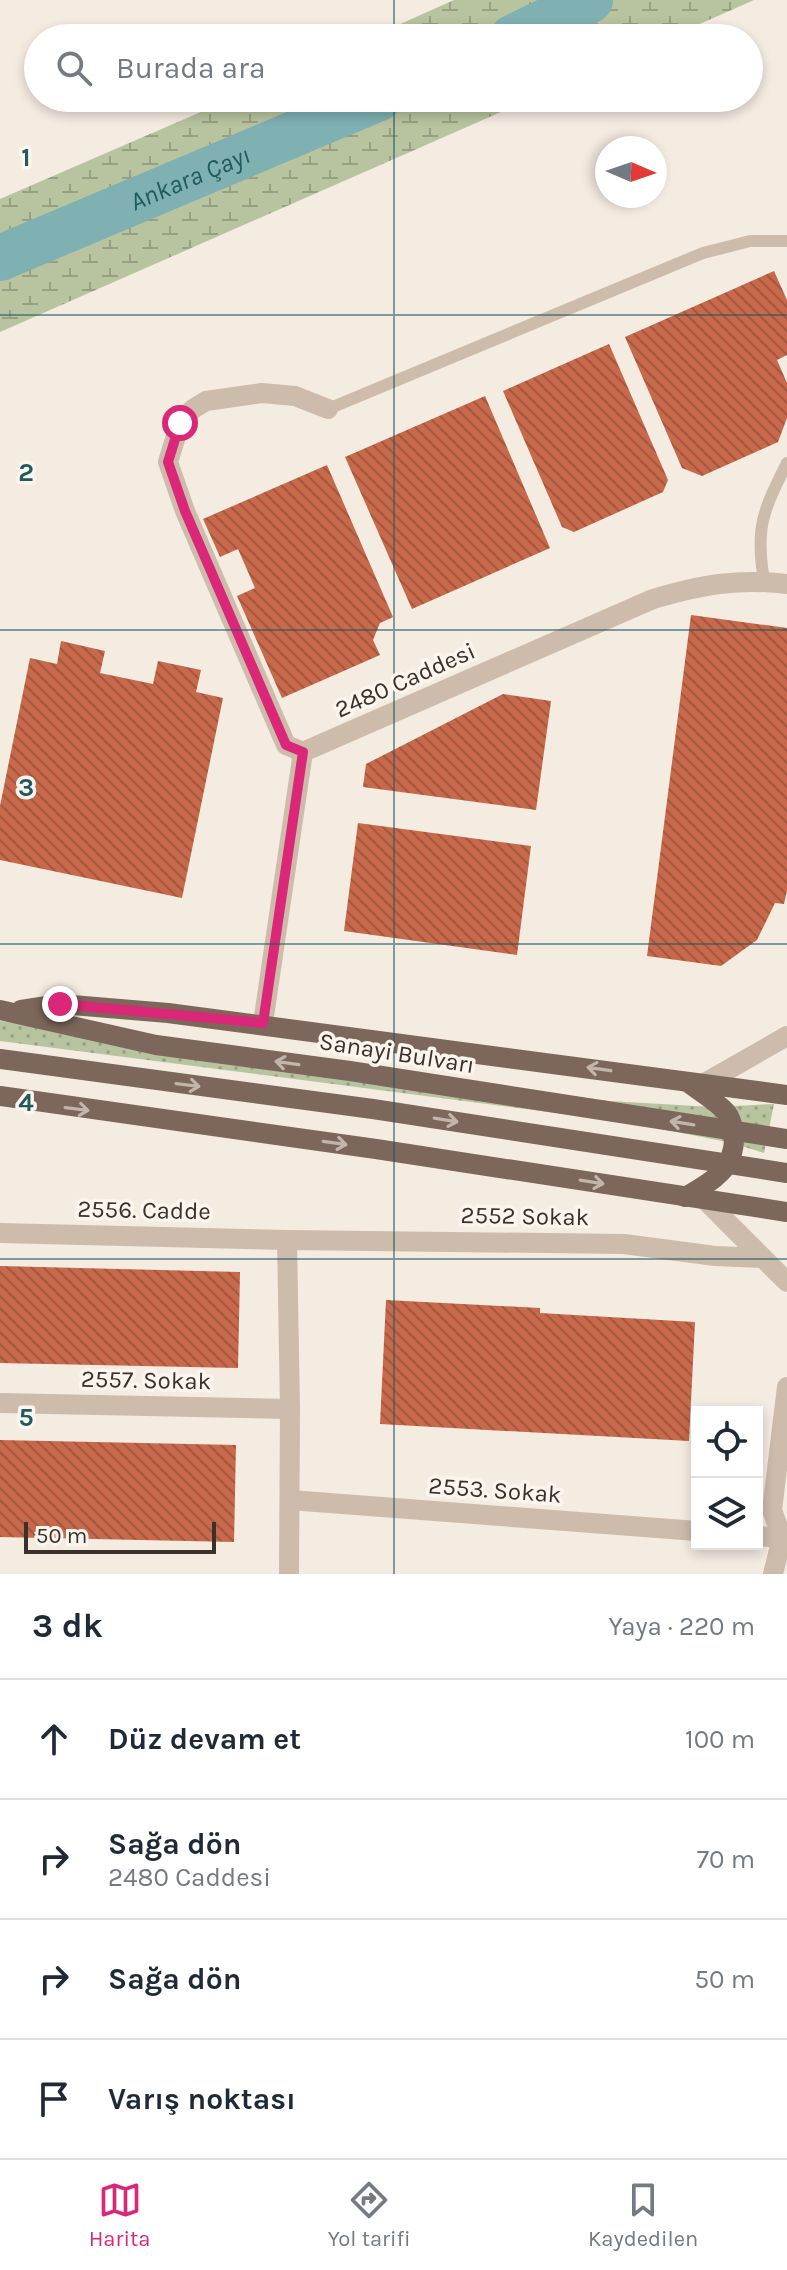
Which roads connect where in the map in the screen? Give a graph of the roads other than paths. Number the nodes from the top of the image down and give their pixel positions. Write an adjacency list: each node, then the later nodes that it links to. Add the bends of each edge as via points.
1 (787, 241): 2 (lane, via 750,241 703,253)
2 (328, 409): 6 (street, via 295,396 262,393 206,401 180,423 168,462 286,745)
3 (787, 463): 4 (lane, via 767,503 758,545)
4 (764, 581): 5 (street, 2480 Caddesi); 6 (street, 2480 Caddesi, via 699,586 653,599)
5 (787, 584)
6 (303, 752): 8 (street)
7 (5, 1011): 8 (main road, via 72,1004); 14 (main road, Sanayi Bulvarı, one-way to 7, via 156,1045)
8 (263, 1023): 11 (main road, one-way to 8)
9 (787, 1036): 11 (street)
10 (0, 1059): 15 (main road, one-way to 15)
11 (695, 1083): 12 (main road); 16 (main road, via 729,1114 734,1140 725,1171)
12 (787, 1095)
13 (0, 1096): 16 (main road, one-way to 16)
14 (787, 1139)
15 (787, 1173)
16 (695, 1199): 17 (main road); 20 (street)
17 (787, 1212)
18 (0, 1233): 19 (street, 2556. Cadde)
19 (287, 1240): 20 (street, 2552 Sokak, via 624,1244); 24 (street)
20 (762, 1258): 21 (street)
21 (787, 1282)
22 (787, 1387): 27 (street, via 772,1510)
23 (0, 1403): 24 (street, 2557. Sokak)
24 (290, 1409): 25 (street)
25 (290, 1500): 26 (street, 2553. Sokak); 29 (street)
26 (691, 1531)
27 (784, 1535): 28 (street); 30 (street)
28 (763, 1536)
29 (289, 1574)
30 (773, 1574)

